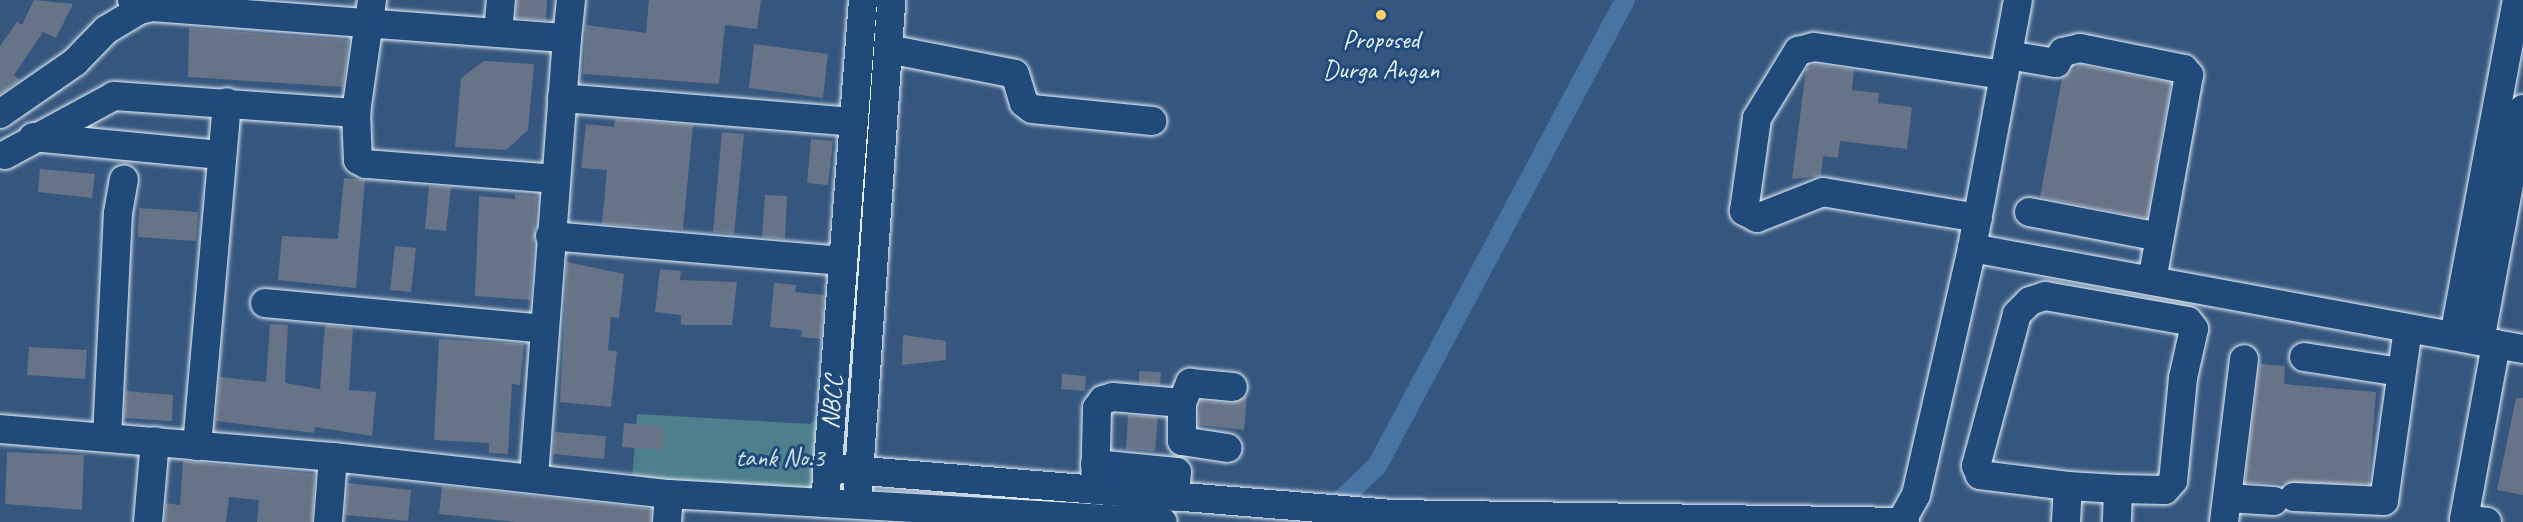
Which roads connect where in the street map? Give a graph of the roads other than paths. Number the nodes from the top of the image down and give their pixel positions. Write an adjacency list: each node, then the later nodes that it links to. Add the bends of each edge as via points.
1 (501, 0): 9 (street)
2 (571, 0): 10 (street)
3 (863, 0): 19 (street, NBCC)
4 (891, 0): 11 (street)
5 (2018, 0): 12 (street)
6 (2517, 0): 35 (street)
7 (135, 5): 8 (street); 17 (street, via 75,62)
8 (371, 12): 9 (street); 16 (street)
9 (498, 33): 10 (street)
10 (567, 38): 13 (street)
11 (888, 49): 18 (street, via 1015,74 1024,103 1032,109); 48 (street)
12 (2006, 65): 26 (street); 26 (street, via 1814,47 1798,51 1757,118 1743,212 1757,218 1823,192); 28 (street, via 2056,63 2063,52 2080,48 2184,69 2189,75)
13 (562, 98): 19 (street); 23 (street)
14 (227, 102): 16 (street); 20 (street, via 114,96); 22 (street)
15 (2523, 110): 35 (street)
16 (357, 113): 23 (street, via 354,151 366,164)
17 (0, 114)
18 (1152, 121)
19 (854, 122): 30 (street, NBCC)
20 (33, 137): 21 (street); 22 (street)
21 (5, 155)
22 (220, 155): 44 (street)
23 (555, 179): 27 (street)
24 (124, 180): 42 (street, via 118,213)
25 (2029, 212): 28 (street)
26 (1978, 218): 29 (street)
27 (550, 236): 30 (street); 33 (street)
28 (2160, 237): 31 (street)
29 (1972, 248): 31 (street); 65 (street, via 1916,495)
30 (843, 261): 47 (street, NBCC)
31 (2152, 281): 34 (street)
32 (265, 303): 33 (street)
33 (544, 328): 49 (street)
34 (2408, 330): 35 (street); 38 (street)
35 (2488, 343): 60 (street)
36 (2304, 357): 38 (street)
37 (2244, 359): 55 (street)
38 (2400, 372): 56 (street)
39 (1233, 387): 40 (street, via 1190,383)
40 (1182, 403): 45 (street, via 1182,441); 50 (street, via 1113,396 1103,400 1098,408)
41 (0, 429): 42 (street)
42 (107, 437): 43 (street)
43 (155, 441): 44 (street); 61 (street)
44 (197, 446): 46 (street)
45 (1227, 448)
46 (333, 457): 49 (street); 62 (street)
47 (827, 468): 48 (street); 54 (street, NBCC)
48 (858, 471): 50 (street); 57 (street)
49 (534, 477): 53 (street)
50 (1095, 477): 58 (street, via 1175,497 1286,506)
51 (2068, 486): 52 (street); 52 (street, via 1980,475 1976,466 2017,314 2030,301 2045,296 2188,321 2194,328 2183,378 2171,486); 66 (street)
52 (2118, 489): 67 (street)
53 (669, 494): 54 (street); 63 (street)
54 (825, 504): 57 (street)
55 (2226, 510): 56 (street, via 2284,499)
56 (2383, 512)
57 (856, 513): 59 (street)
58 (1338, 516): 65 (street)
59 (1044, 518): 64 (street)
60 (2471, 521)
61 (148, 522)
62 (328, 522)
63 (667, 522)
64 (1162, 522)
65 (1903, 522)
66 (2066, 522)
67 (2116, 522)

